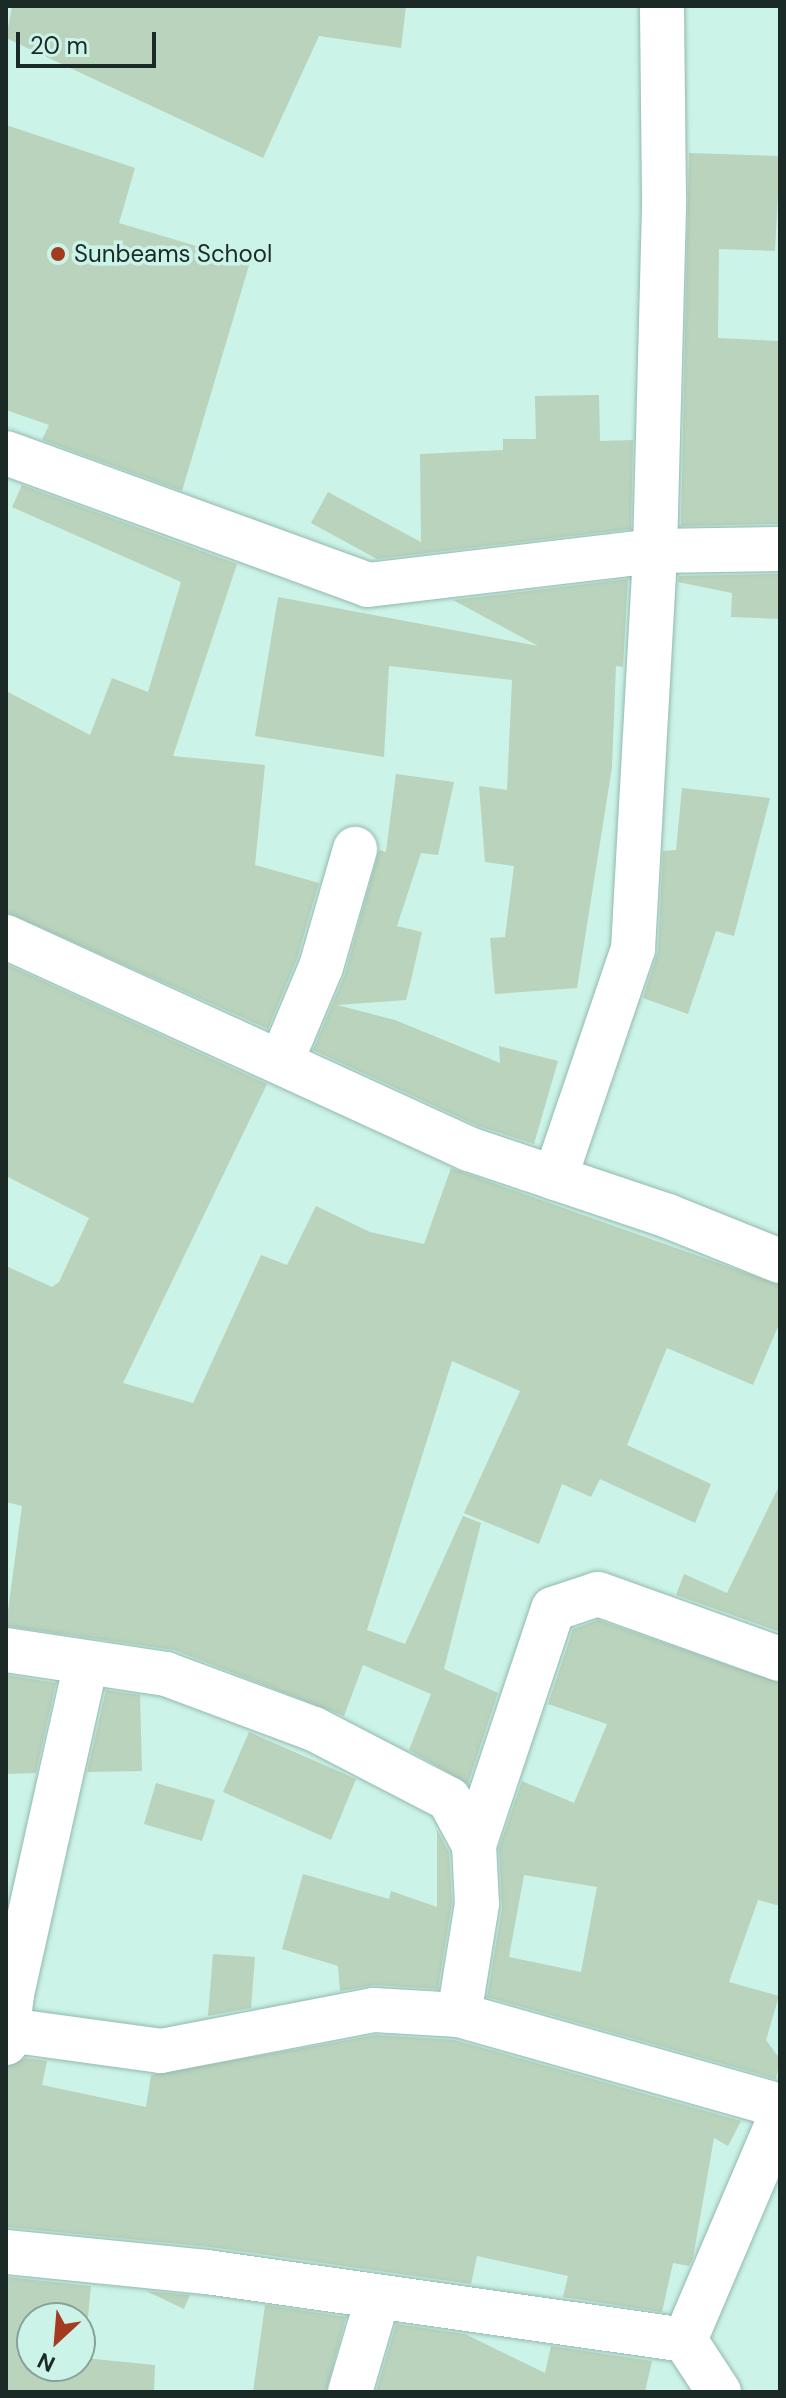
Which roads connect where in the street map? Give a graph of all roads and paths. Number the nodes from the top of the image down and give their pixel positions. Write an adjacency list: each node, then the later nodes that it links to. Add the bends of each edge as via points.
1 (662, 6): 4 (street, via 664,199)
2 (6, 453): 4 (street, via 368,585)
3 (780, 549): 4 (street)
4 (655, 551): 8 (street, via 633,949)
5 (355, 849): 7 (street, via 321,967)
6 (6, 937): 7 (street)
7 (281, 1062): 8 (street, via 469,1149)
8 (555, 1178): 9 (street)
9 (780, 1261)
10 (6, 1650): 12 (street)
11 (780, 1659): 13 (street, via 598,1594 553,1609)
12 (86, 1664): 13 (street, via 166,1674 314,1729 449,1799); 15 (street)
13 (474, 1845): 14 (street, via 477,1904)
14 (459, 2015): 15 (street, via 374,2010 161,2051); 16 (street)
15 (7, 2037)
16 (780, 2106)
17 (780, 2117): 20 (street)
18 (6, 2252): 19 (street, via 207,2272)
19 (378, 2297): 20 (street); 21 (street)
20 (685, 2340): 22 (street)
21 (350, 2392)
22 (719, 2392)

